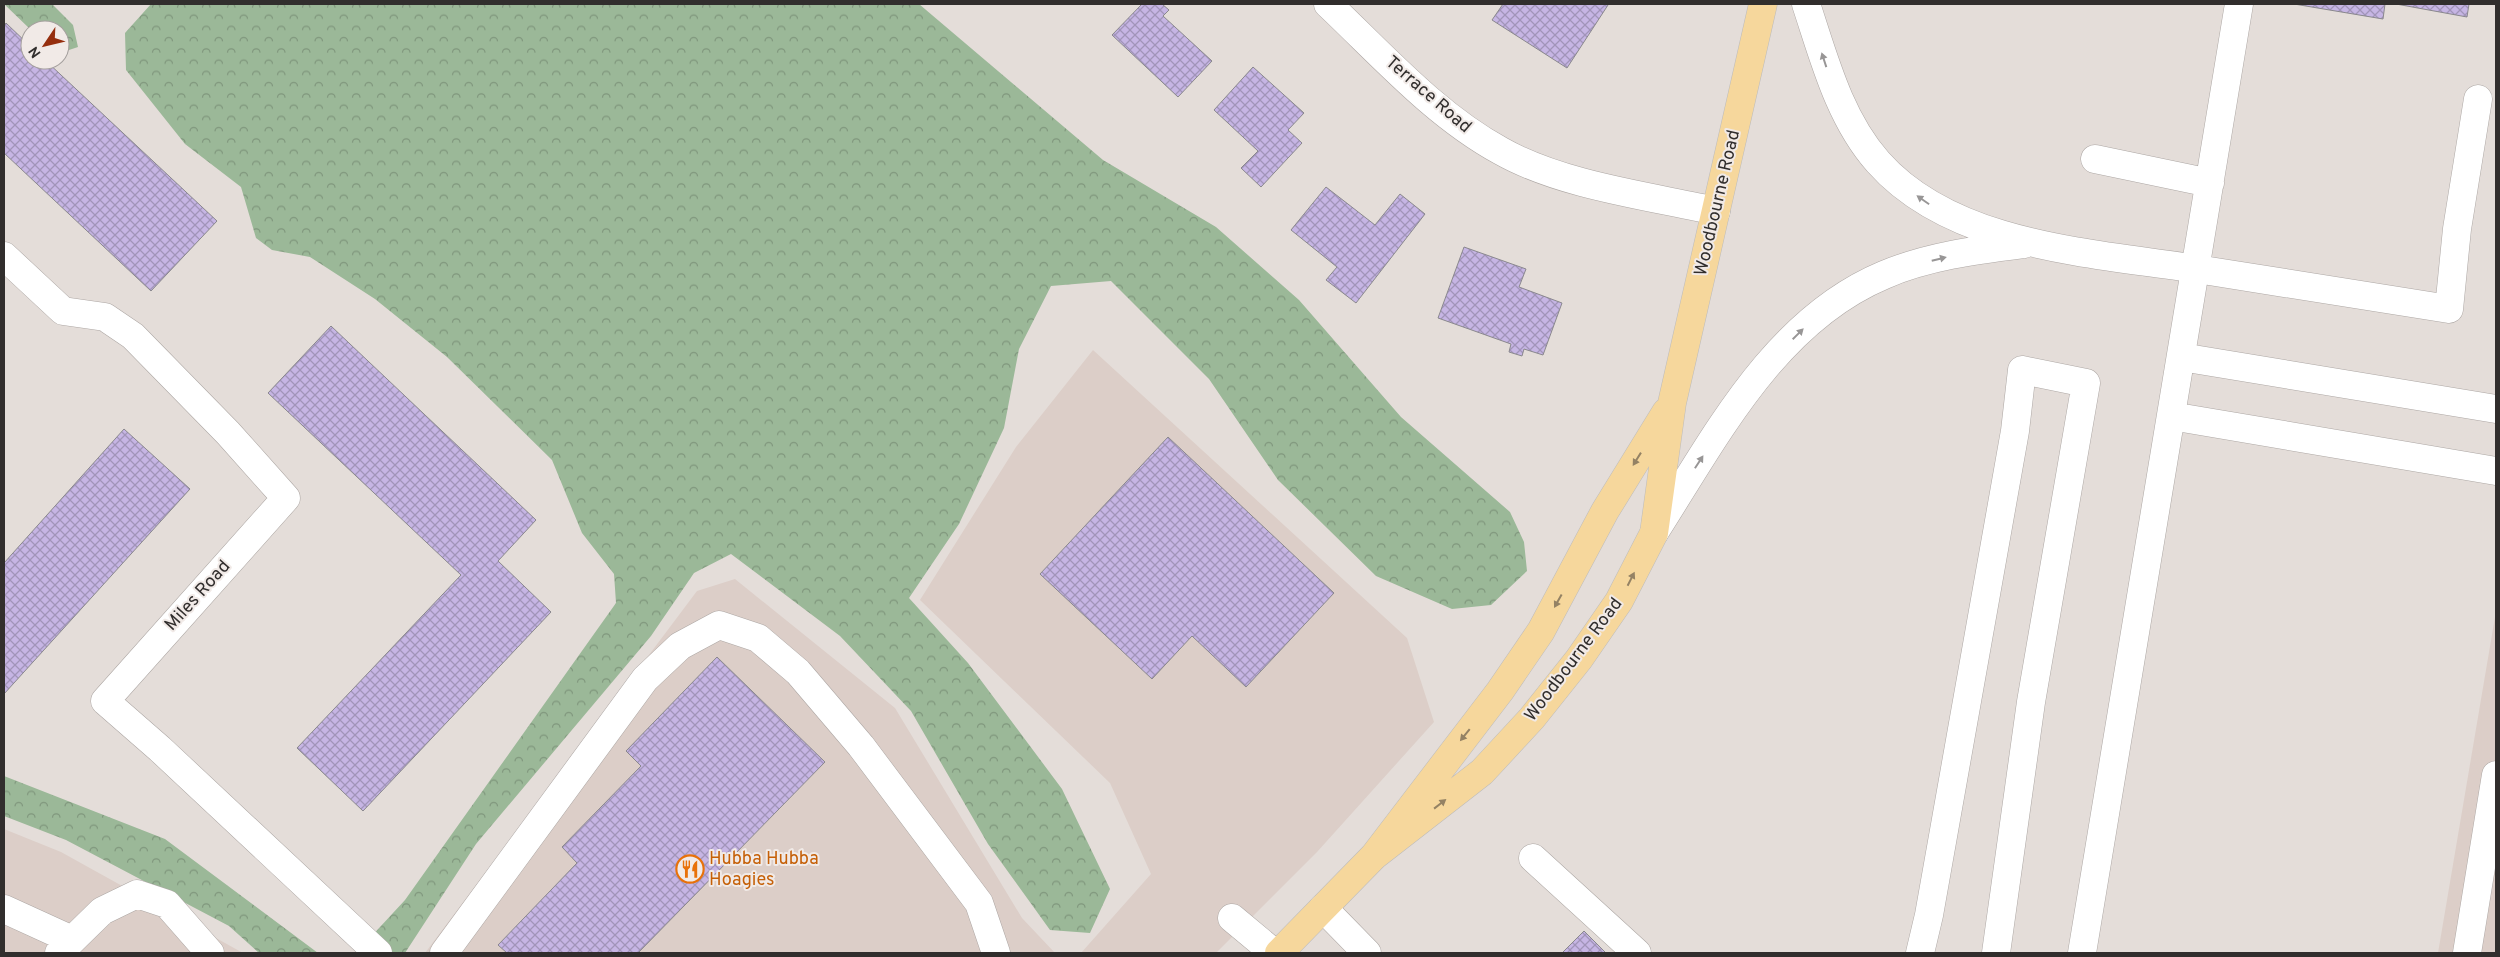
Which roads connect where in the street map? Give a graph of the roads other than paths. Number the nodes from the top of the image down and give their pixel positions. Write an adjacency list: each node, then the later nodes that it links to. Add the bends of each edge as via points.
1 (1328, 4): 8 (street, Terrace Road, via 1439,108 1501,152 1576,180)
2 (1764, 4): 8 (main road, Woodbourne Road)
3 (1806, 4): 9 (street, one-way to 3, via 1964,221 1930,205 1901,185 1878,162 1842,105)
4 (2239, 4): 7 (street)
5 (2478, 99): 11 (street, via 2448,309)
6 (2095, 159): 7 (street)
7 (2210, 183): 11 (street)
8 (1716, 211): 13 (main road, Woodbourne Road)
9 (2033, 243): 11 (street); 17 (street, one-way to 9, via 1746,392 1775,356 1810,322 1844,297 1884,275 1970,251)
10 (4, 256): 26 (street, Miles Road, via 63,311 104,317 133,336 286,498 105,701)
11 (2195, 268): 12 (street)
12 (2181, 357): 14 (street); 15 (street)
13 (1672, 403): 17 (main road, Woodbourne Road); 19 (main road, Woodbourne Road, one-way to 19, via 1605,510 1541,631 1500,691)
14 (2496, 409)
15 (2171, 416): 16 (street); 35 (street)
16 (2496, 471)
17 (1654, 533): 19 (main road, Woodbourne Road, one-way to 17, via 1482,772 1532,718 1579,659 1619,601)
18 (2496, 776): 36 (street)
19 (1374, 856): 21 (main road, Woodbourne Road)
20 (1533, 858): 32 (street)
21 (1323, 908): 30 (main road, Woodbourne Road); 31 (street)
22 (4, 909): 24 (street)
23 (1232, 918): 29 (street)
24 (66, 947): 25 (street, via 102,911 138,894 167,904)
25 (210, 953)
26 (378, 953)
27 (444, 953): 28 (street, via 645,679 680,646 719,625 758,638 798,672 861,746 979,903)
28 (996, 953)
29 (1274, 953)
30 (1279, 953)
31 (1367, 953)
32 (1637, 953)
33 (1920, 953): 34 (street, via 2015,430 2022,370 2086,383 2031,702)
34 (1996, 953)
35 (2082, 953)
36 (2467, 953)

